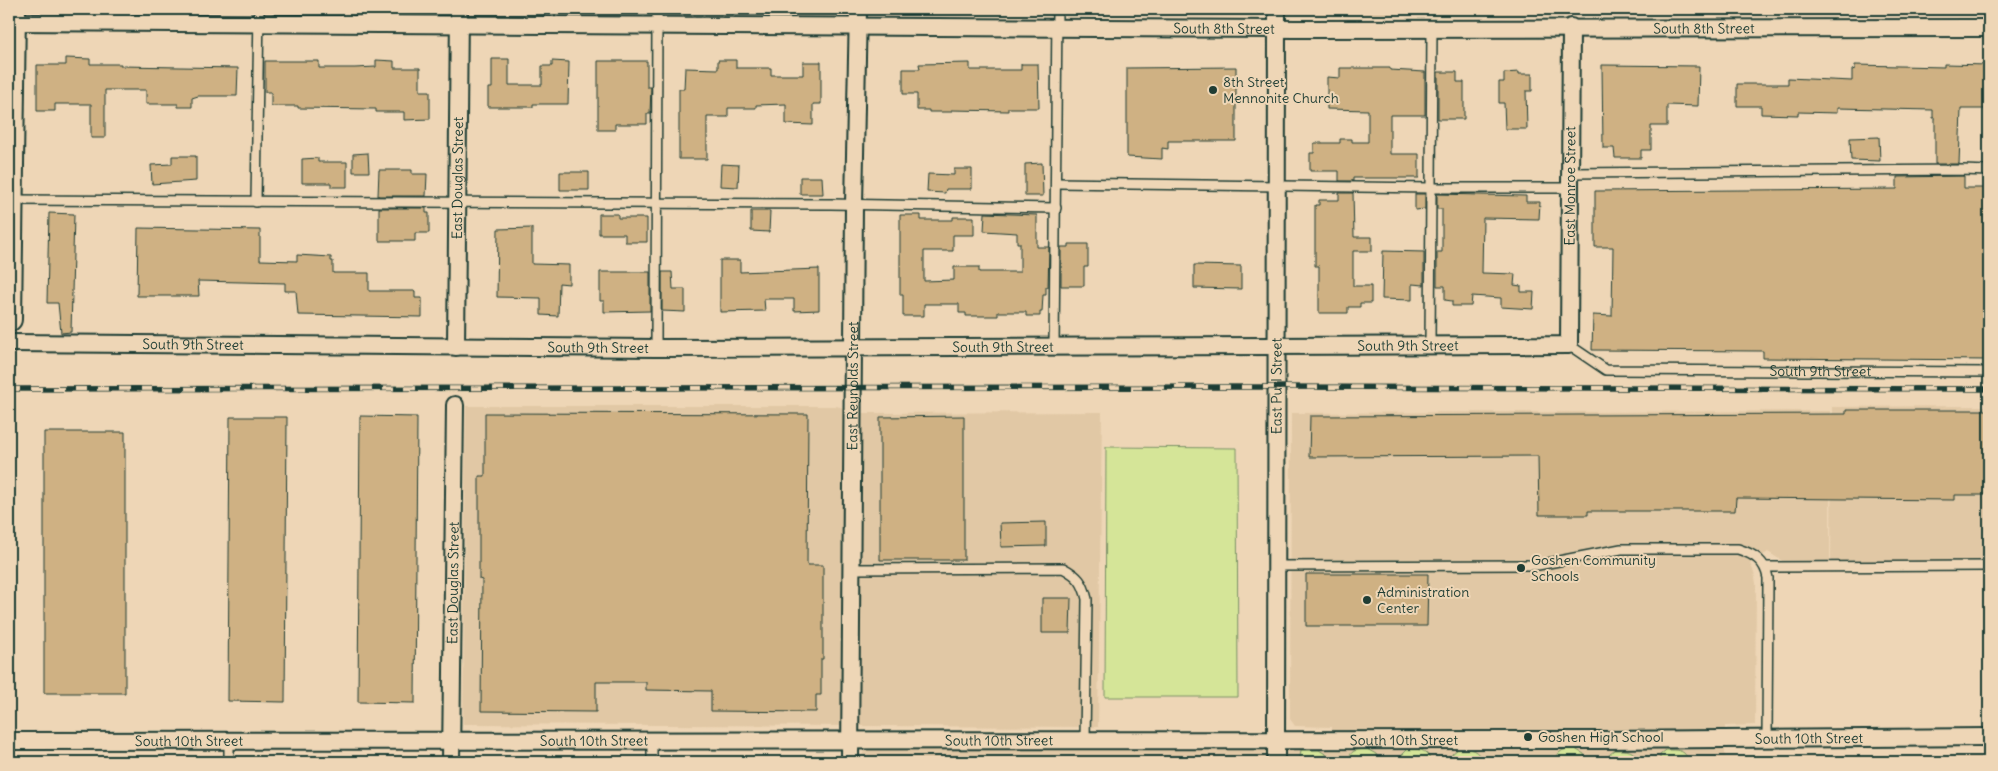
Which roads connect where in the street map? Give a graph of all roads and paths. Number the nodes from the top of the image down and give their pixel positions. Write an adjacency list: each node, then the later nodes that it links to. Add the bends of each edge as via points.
1 (459, 9): 9 (street, East Douglas Street)
2 (657, 9): 10 (lane)
3 (858, 9): 12 (street, East Reynolds Street)
4 (1057, 9): 11 (lane)
5 (1276, 9): 14 (street, East Purl Street)
6 (259, 16): 7 (street, South 8th Street); 8 (street, South 8th Street); 23 (lane)
7 (347, 17): 9 (street, South 8th Street)
8 (11, 18): 22 (main road)
9 (459, 25): 10 (street, South 8th Street); 24 (street, East Douglas Street)
10 (656, 25): 12 (street, South 8th Street); 25 (lane)
11 (1057, 26): 12 (street, South 8th Street); 14 (street, South 8th Street); 19 (lane)
12 (858, 27): 26 (street, East Reynolds Street)
13 (1571, 27): 15 (street, South 8th Street); 16 (street, South 8th Street); 18 (street, East Monroe Street)
14 (1276, 28): 15 (street, South 8th Street); 20 (street, East Purl Street)
15 (1432, 28): 21 (lane)
16 (1989, 28)
17 (1989, 172): 18 (lane, via 1953,170)
18 (1571, 181): 21 (lane); 30 (street, East Monroe Street)
19 (1056, 183): 20 (lane); 27 (lane)
20 (1276, 186): 21 (lane); 32 (street, East Purl Street)
21 (1431, 188): 33 (lane)
22 (10, 200): 23 (lane); 28 (main road)
23 (256, 202): 24 (lane)
24 (457, 202): 25 (lane); 31 (street, East Douglas Street)
25 (656, 204): 26 (lane); 35 (lane)
26 (854, 204): 27 (lane); 34 (street, East Reynolds Street)
27 (1056, 208): 36 (lane)
28 (9, 319)
29 (9, 343): 31 (street, South 9th Street)
30 (1569, 345): 33 (street, South 9th Street); 37 (lane, South 9th Street, via 1606,370)
31 (456, 346): 35 (street, South 9th Street)
32 (1276, 346): 33 (street, South 9th Street); 36 (street, South 9th Street); 39 (street, East Purl Street)
33 (1430, 346)
34 (853, 347): 35 (street, South 9th Street); 36 (street, South 9th Street); 42 (street, East Reynolds Street)
35 (656, 348)
36 (1054, 348)
37 (1989, 372)
38 (455, 405): 46 (street, East Douglas Street)
39 (1276, 566): 41 (lane, via 1538,565 1621,549 1738,549 1753,554); 45 (street, East Purl Street)
40 (1989, 566): 41 (lane)
41 (1766, 567): 43 (lane, via 1769,589)
42 (852, 569): 48 (lane, via 1063,568 1076,574 1084,584 1087,599); 51 (street, East Reynolds Street)
43 (1767, 737): 44 (street, South 10th Street); 45 (street, South 10th Street)
44 (1989, 737)
45 (1276, 739): 48 (street, South 10th Street); 56 (street, East Purl Street)
46 (451, 740): 47 (street, South 10th Street); 50 (street, South 10th Street); 53 (street, East Douglas Street)
47 (652, 740): 51 (street, South 10th Street); 54 (lane)
48 (1085, 740): 51 (street, South 10th Street)
49 (9, 741): 50 (street, South 10th Street)
50 (229, 741): 52 (lane)
51 (850, 741): 55 (street, East Reynolds Street)
52 (229, 762)
53 (451, 762)
54 (652, 762)
55 (850, 762)
56 (1276, 762)

